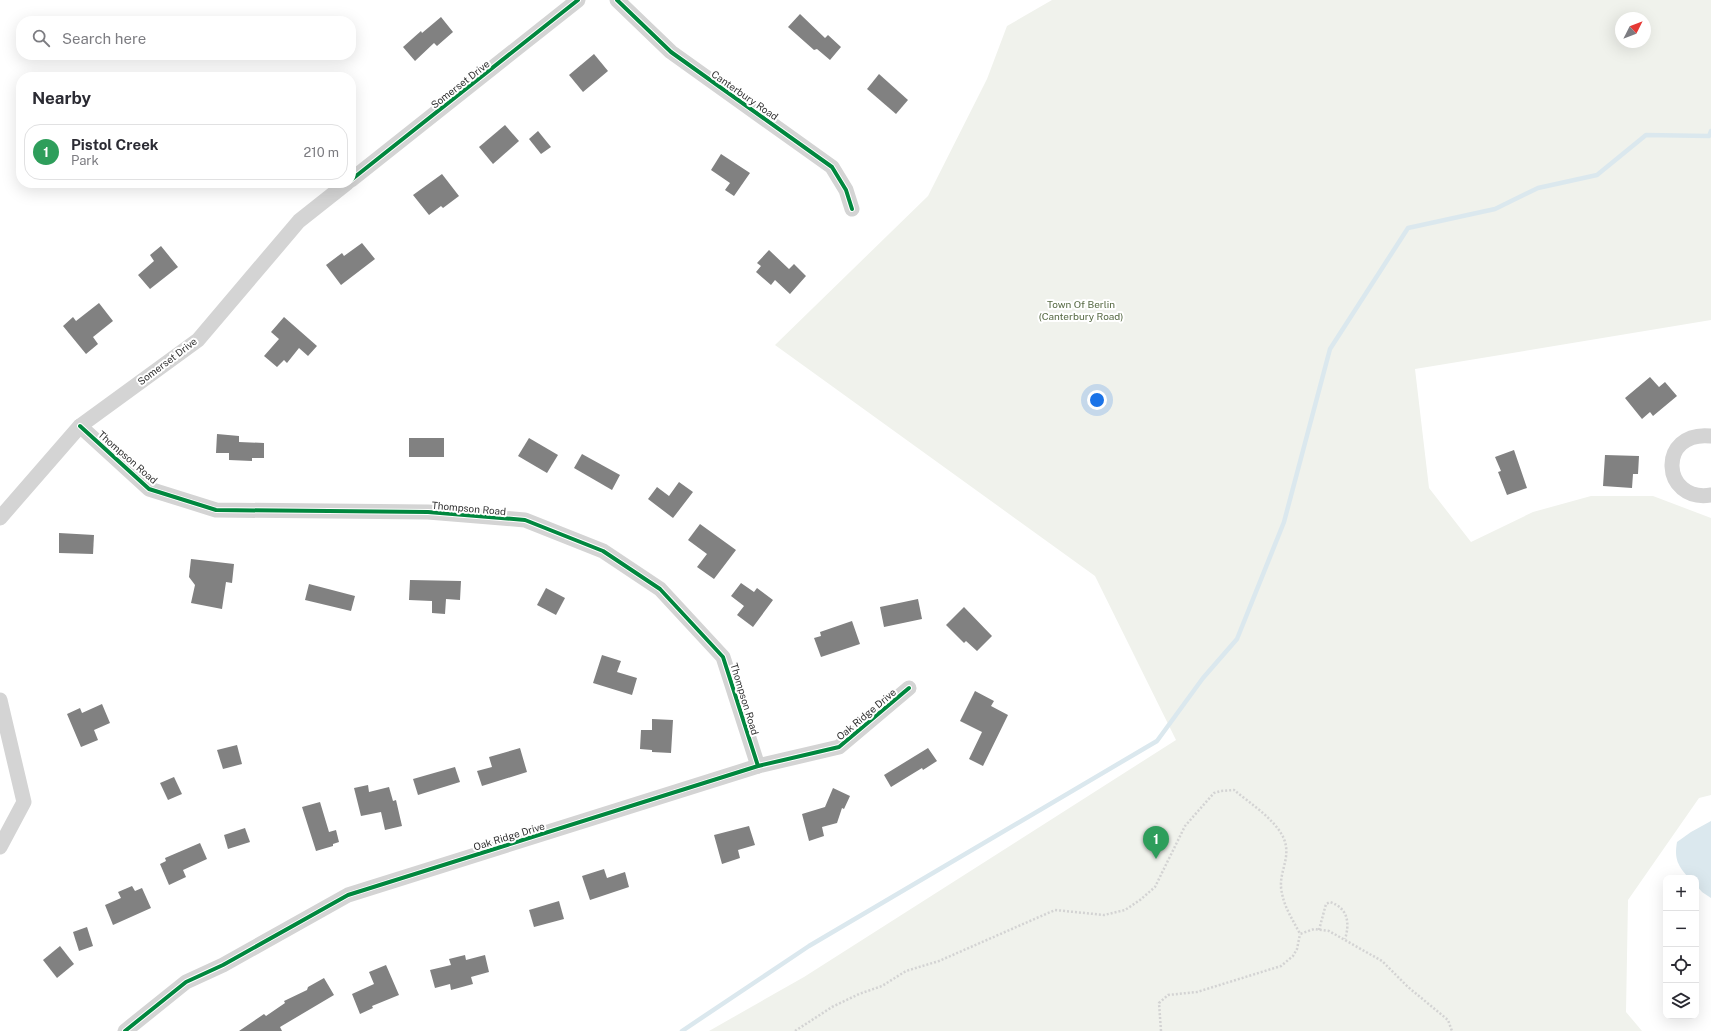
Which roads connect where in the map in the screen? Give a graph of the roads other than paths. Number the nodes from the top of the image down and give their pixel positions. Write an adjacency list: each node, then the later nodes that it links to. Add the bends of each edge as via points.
1 (578, 0): 3 (street, Somerset Drive)
2 (617, 0): 5 (street, Canterbury Road, via 671,52 832,167 846,190)
3 (356, 176)
4 (341, 188): 6 (street, Somerset Drive, via 299,220 198,340)
5 (852, 209)
6 (80, 426): 9 (street, Somerset Drive); 12 (street, Thompson Road, via 149,489 216,510 428,512 525,520 603,551 660,589 723,657)
7 (1711, 436): 8 (street, via 1689,438 1672,457 1671,467 1673,476 1690,493)
8 (1711, 495)
9 (0, 518)
10 (909, 688): 12 (street, Oak Ridge Drive, via 839,747)
11 (0, 700): 13 (street, via 24,802)
12 (758, 766): 14 (street, Oak Ridge Drive, via 348,895 223,965 186,982)
13 (0, 847)
14 (125, 1031)

